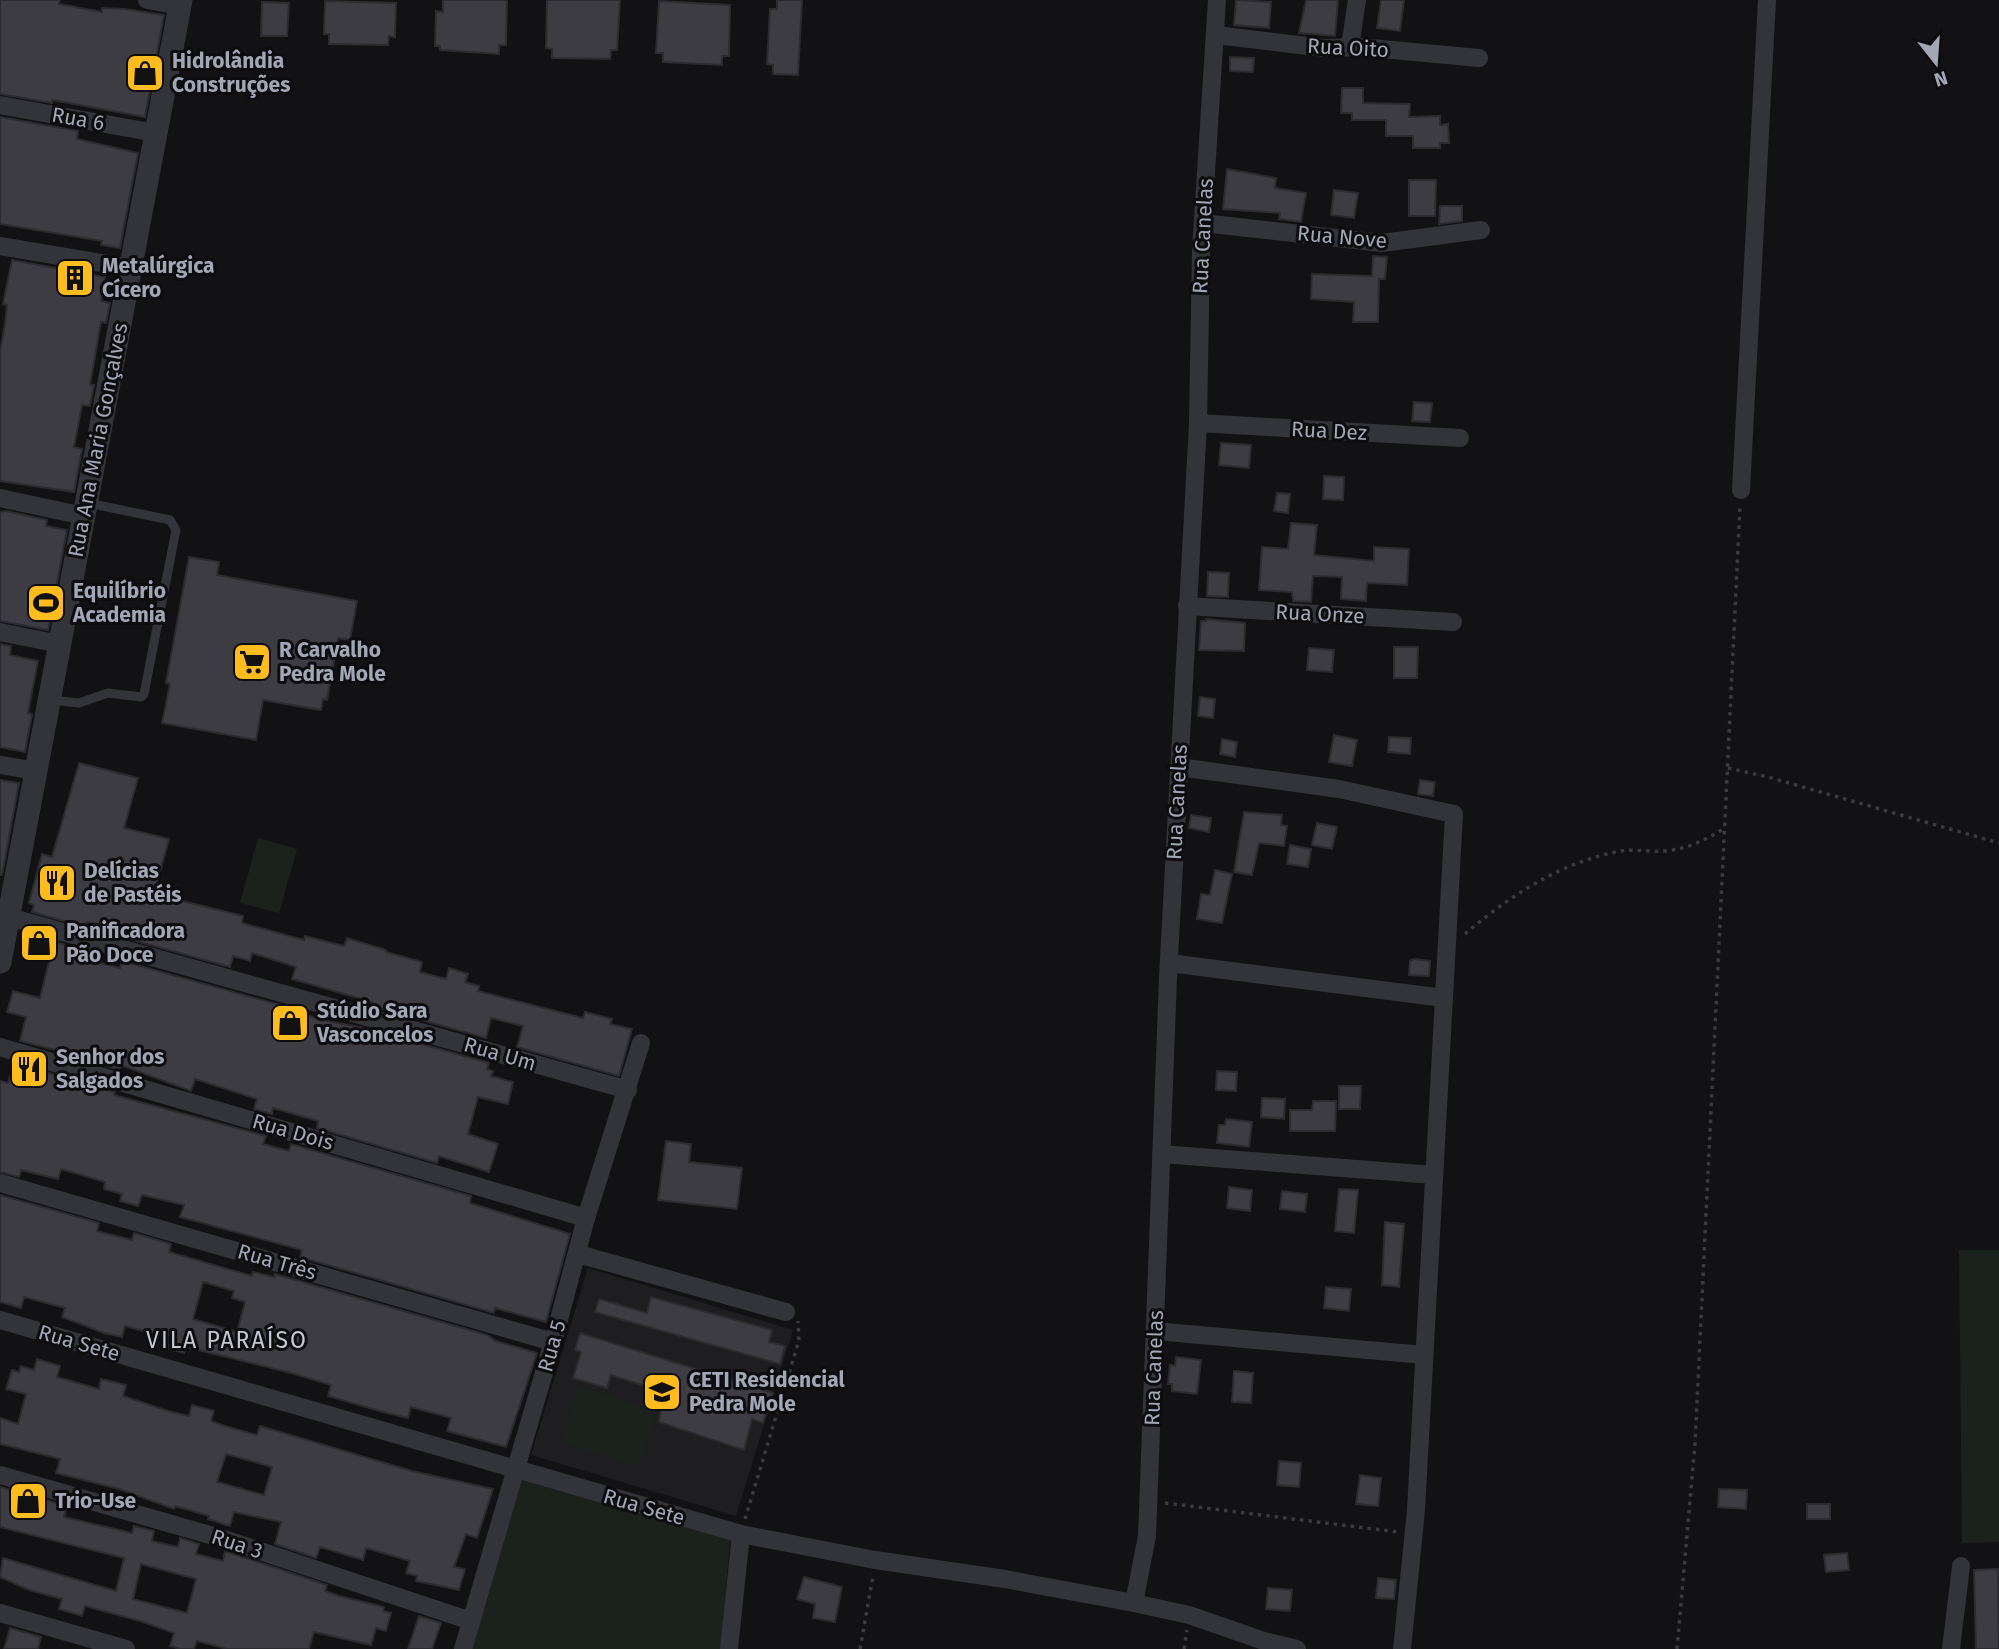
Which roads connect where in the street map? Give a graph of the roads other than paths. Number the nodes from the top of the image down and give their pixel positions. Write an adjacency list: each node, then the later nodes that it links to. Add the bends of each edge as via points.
1 (147, 0): 5 (street)
2 (1217, 0): 6 (street, Rua Canelas)
3 (1357, 0): 7 (street)
4 (1768, 0): 17 (street)
5 (181, 3): 10 (street, Rua Ana Maria Gonçalves)
6 (1216, 34): 7 (street, Rua Oito, via 1324,48); 11 (street, Rua Canelas)
7 (1350, 47): 8 (street, Rua Oito)
8 (1479, 58)
9 (0, 105): 10 (street, Rua 6)
10 (156, 133): 14 (street, Rua Ana Maria Gonçalves)
11 (1203, 223): 12 (street, Rua Nove, via 1382,243); 15 (street, Rua Canelas)
12 (1481, 230)
13 (0, 246): 14 (street)
14 (131, 268): 19 (street, Rua Ana Maria Gonçalves)
15 (1198, 424): 16 (street, Rua Dez); 20 (street, Rua Canelas)
16 (1460, 438)
17 (1741, 490)
18 (0, 498): 19 (street)
19 (85, 509): 23 (street, Rua Ana Maria Gonçalves); 24 (lane, via 170,520 176,530 144,694 108,693 79,703)
20 (1187, 606): 21 (street, Rua Onze); 26 (street, Rua Canelas)
21 (1453, 622)
22 (0, 632): 23 (street)
23 (60, 644): 24 (street, Rua Ana Maria Gonçalves)
24 (49, 700): 27 (street, Rua Ana Maria Gonçalves)
25 (0, 765): 27 (street)
26 (1179, 767): 30 (street, Rua Canelas); 31 (street, via 1339,789 1454,814)
27 (36, 771): 28 (street, Rua Ana Maria Gonçalves)
28 (7, 904): 29 (street, Rua Ana Maria Gonçalves); 34 (street, Rua Um)
29 (0, 962)
30 (1169, 963): 31 (street); 35 (street, Rua Canelas)
31 (1444, 998): 36 (street)
32 (641, 1043): 34 (street, Rua 5)
33 (0, 1047): 38 (street, Rua Dois)
34 (628, 1090): 38 (street, Rua 5)
35 (1161, 1154): 36 (street); 42 (street, Rua Canelas)
36 (1434, 1175): 44 (street)
37 (0, 1183): 43 (street, Rua Três)
38 (586, 1218): 39 (street, Rua 5)
39 (578, 1254): 40 (street); 43 (street, Rua 5)
40 (786, 1312)
41 (0, 1320): 45 (street, Rua Sete)
42 (1155, 1331): 44 (street); 49 (street, Rua Canelas, via 1147,1536)
43 (553, 1342): 45 (street, Rua 5)
44 (1424, 1355): 56 (street)
45 (514, 1471): 47 (street, Rua Sete); 51 (street, Rua 5)
46 (0, 1475): 51 (street, Rua 3, via 224,1539)
47 (741, 1534): 49 (street, Rua Sete); 54 (street)
48 (1961, 1566): 57 (street)
49 (1134, 1603): 55 (street, Rua Sete)
50 (0, 1613): 52 (street)
51 (471, 1621): 53 (street, Rua 5)
52 (126, 1649)
53 (463, 1649)
54 (729, 1649)
55 (1297, 1649)
56 (1402, 1649)
57 (1951, 1649)

